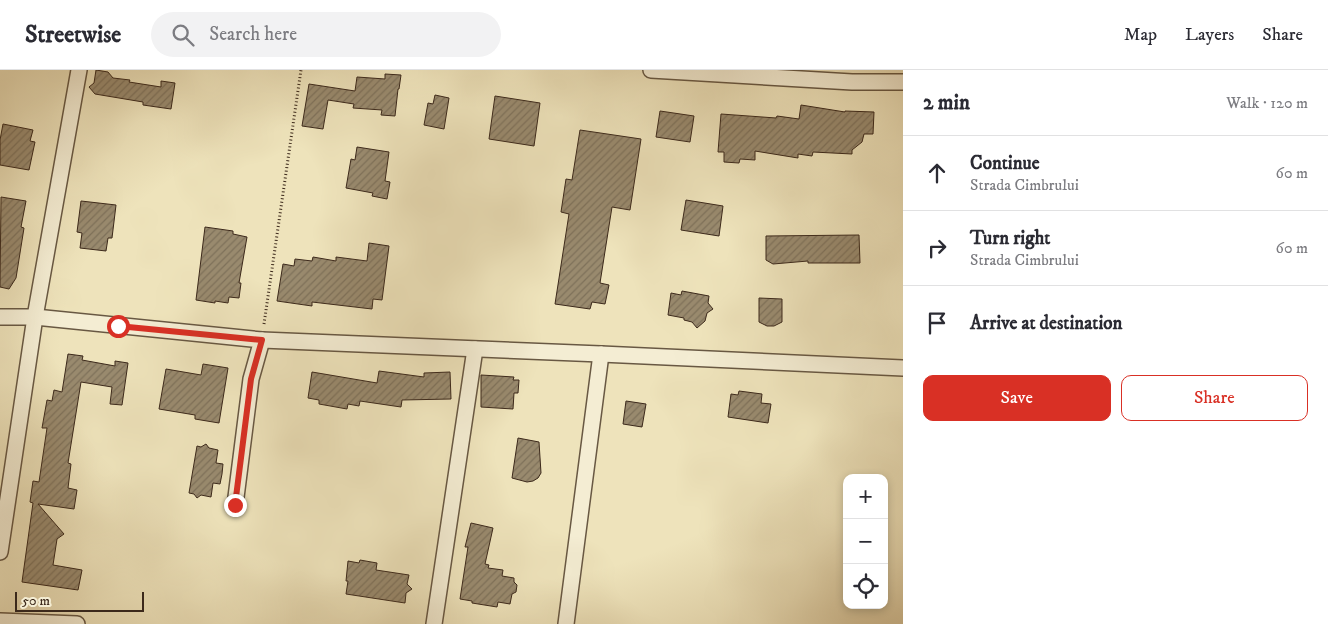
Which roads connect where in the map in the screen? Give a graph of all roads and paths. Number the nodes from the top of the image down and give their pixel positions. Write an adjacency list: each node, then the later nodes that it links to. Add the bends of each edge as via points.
1 (78, 70): 6 (street)
2 (301, 70): 7 (path)
3 (651, 70): 4 (street)
4 (903, 82)
5 (0, 317): 6 (street)
6 (35, 317): 7 (street); 12 (street)
7 (262, 340): 8 (street); 11 (street, via 251,379)
8 (475, 349): 9 (street); 15 (street)
9 (601, 354): 10 (street); 16 (street)
10 (903, 368)
11 (235, 505)
12 (0, 552)
13 (0, 621): 14 (street)
14 (77, 624)
15 (434, 624)
16 (566, 624)

